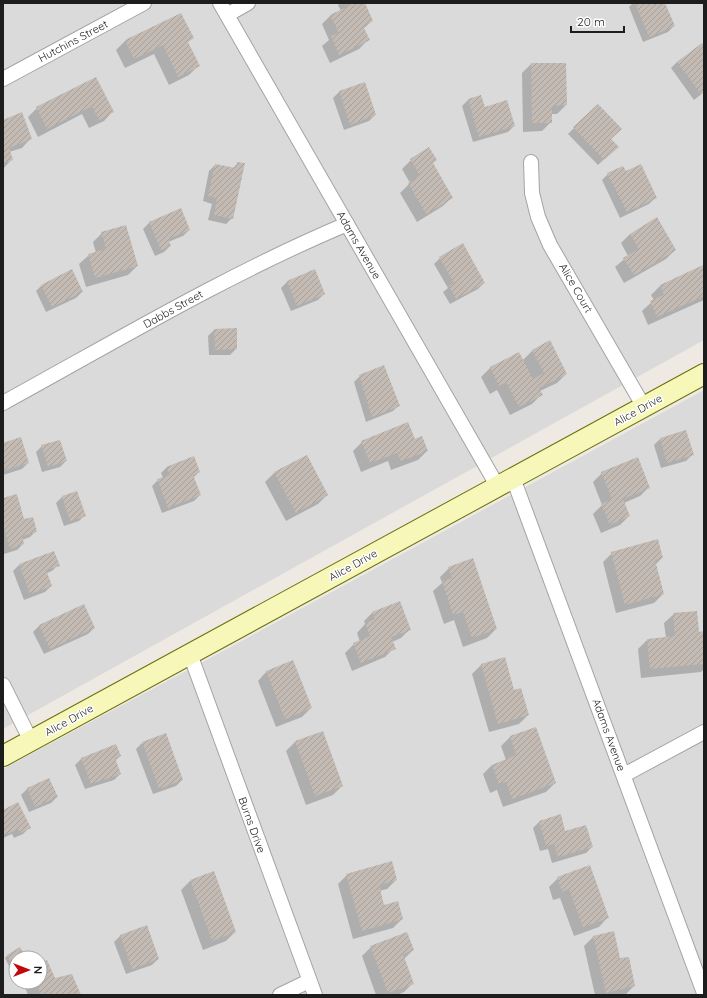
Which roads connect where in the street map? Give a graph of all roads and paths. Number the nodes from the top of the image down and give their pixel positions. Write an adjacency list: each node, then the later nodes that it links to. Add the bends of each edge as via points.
1 (144, 3): 4 (street, Hutchins Street)
2 (248, 3): 3 (street)
3 (223, 9): 6 (street, Adams Avenue)
4 (3, 79)
5 (531, 162): 9 (street, Alice Court, via 532,193 538,217 550,245)
6 (347, 224): 8 (street, Dabbs Street, via 300,244 205,292); 10 (street, Adams Avenue)
7 (704, 374): 9 (main road, Alice Drive)
8 (3, 403)
9 (644, 407): 10 (main road, Alice Drive)
10 (505, 482): 11 (main road, Alice Drive); 16 (street, Adams Avenue)
11 (190, 654): 14 (main road, Alice Drive); 17 (street, Burns Drive)
12 (3, 685): 14 (street)
13 (704, 732): 16 (street)
14 (31, 741): 15 (main road, Alice Drive)
15 (3, 756)
16 (624, 776): 18 (street, Adams Avenue)
17 (309, 981): 19 (street); 20 (street, Burns Drive)
18 (704, 993)
19 (280, 995)
20 (314, 995)

